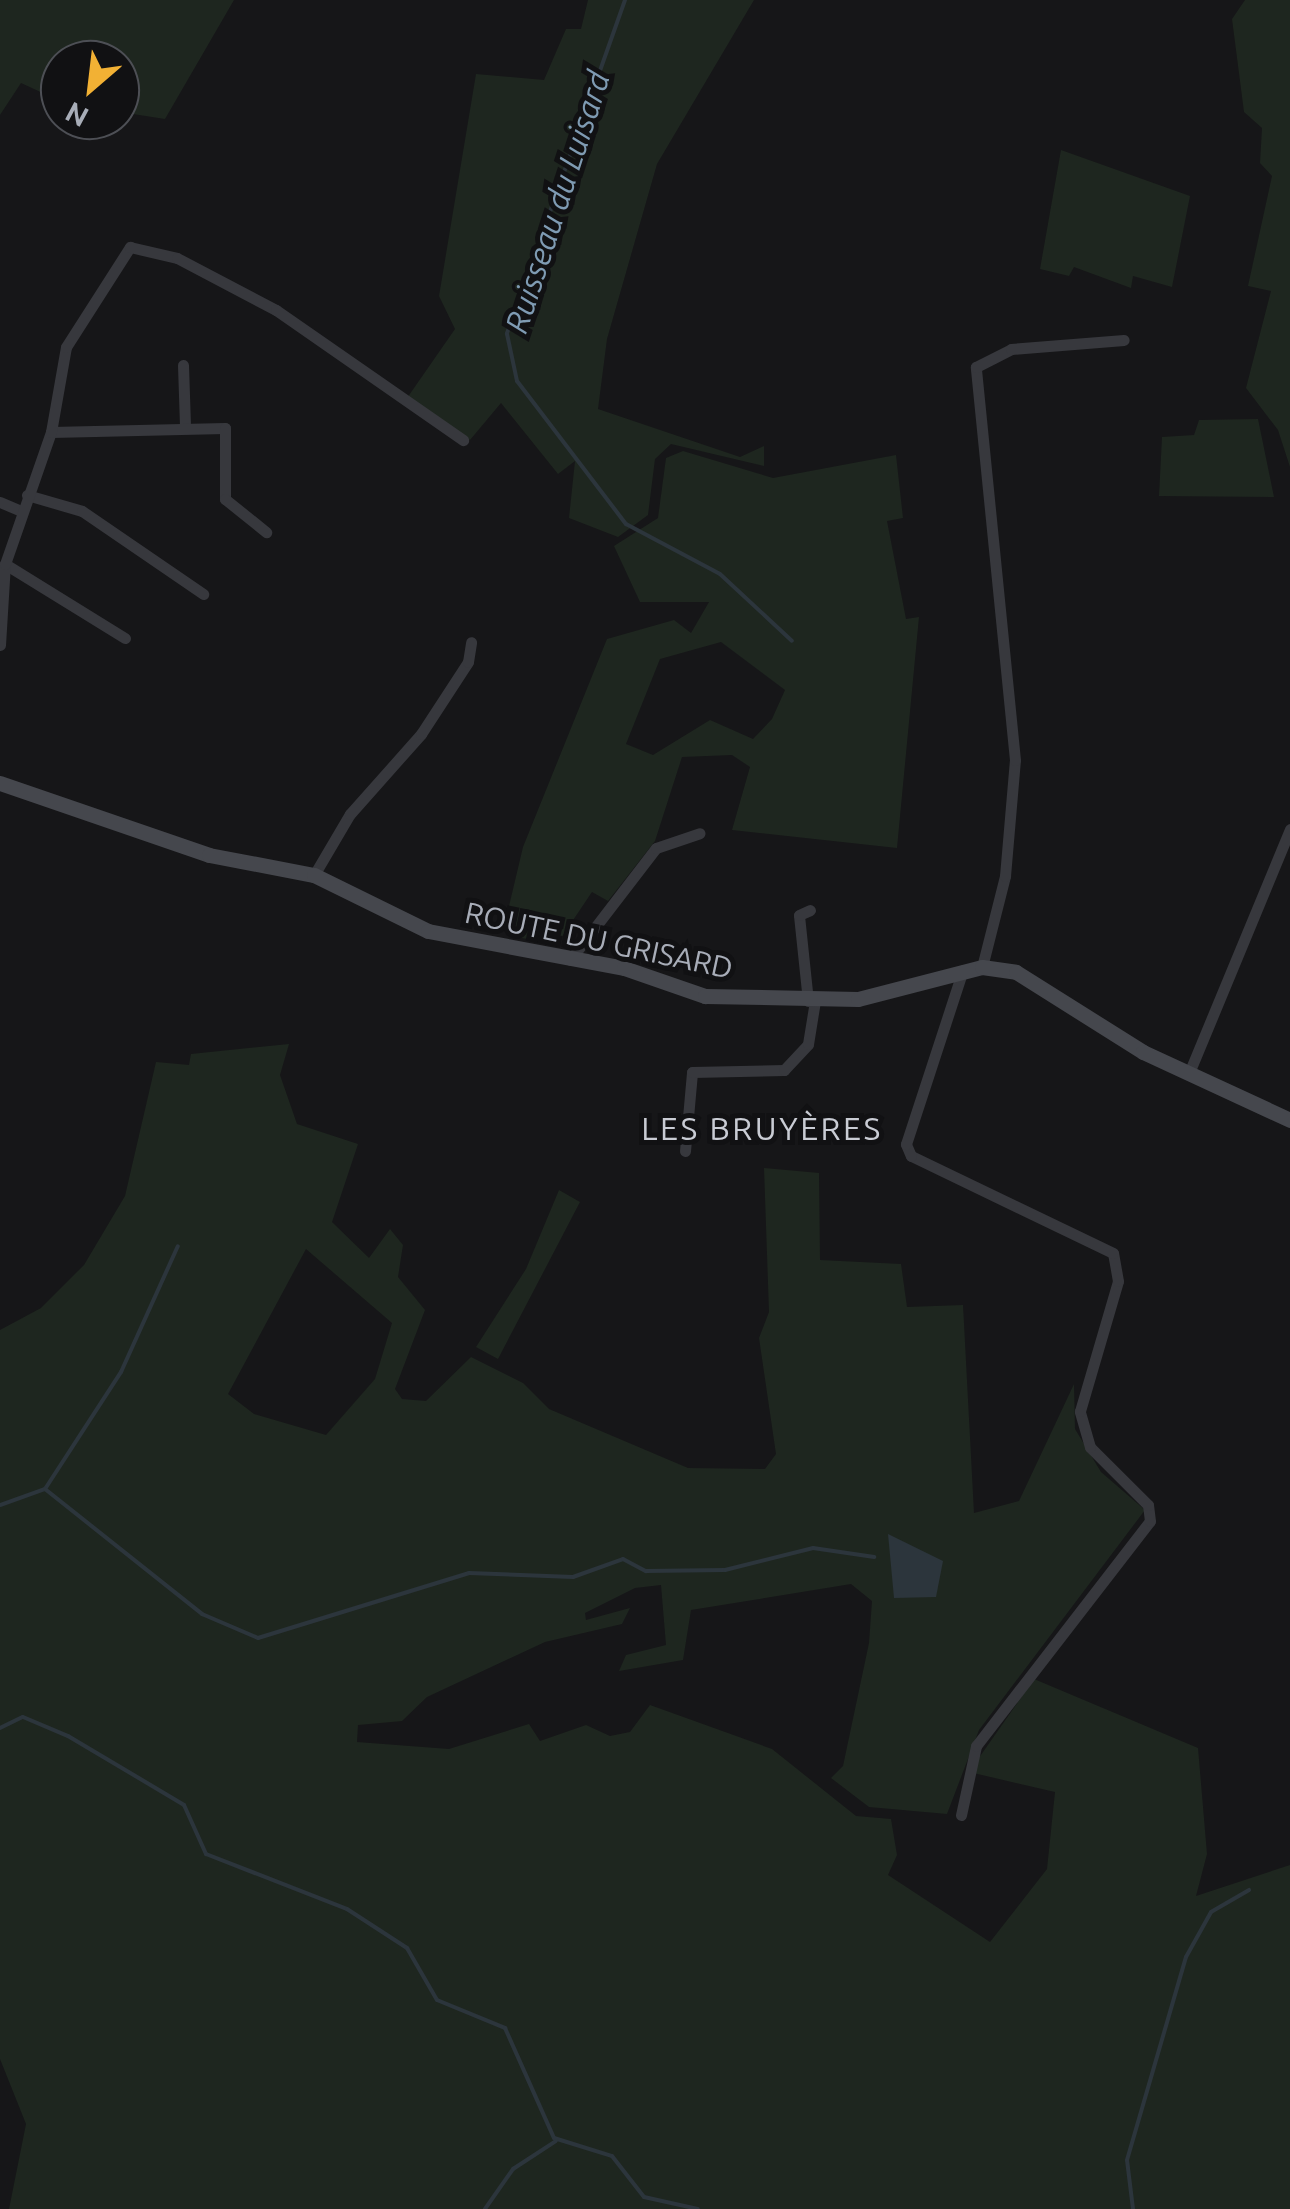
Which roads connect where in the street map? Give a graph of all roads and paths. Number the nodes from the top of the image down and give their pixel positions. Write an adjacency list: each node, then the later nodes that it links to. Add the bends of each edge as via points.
1 (1124, 340): 21 (street, via 1039,344 986,354 976,366 1015,760 1005,876)
2 (183, 365): 3 (street)
3 (185, 425): 4 (street); 9 (street, via 226,428 225,499)
4 (51, 432): 5 (street, via 71,332 130,247 177,258 276,310); 6 (street)
5 (463, 440)
6 (27, 495): 8 (street); 11 (street, via 82,511)
7 (0, 502): 8 (street)
8 (21, 511): 10 (street)
9 (266, 532)
10 (5, 564): 12 (street); 14 (street)
11 (203, 594)
12 (125, 638)
13 (471, 642): 18 (street, via 468,662 420,734 350,814)
14 (0, 645)
15 (0, 783): 18 (street, ROUTE DU GRISARD, via 210,855)
16 (1290, 829): 24 (street)
17 (700, 832): 20 (street, via 656,848)
18 (314, 875): 20 (street, ROUTE DU GRISARD, via 408,924)
19 (810, 910): 23 (street, via 799,915)
20 (570, 960): 23 (street, ROUTE DU GRISARD, via 705,996)
21 (982, 967): 22 (street, ROUTE DU GRISARD); 24 (street, ROUTE DU GRISARD, via 1036,981)
22 (962, 970): 23 (street, ROUTE DU GRISARD, via 875,997); 27 (street, via 906,1144 911,1156 1113,1253 1118,1280 1080,1411 1090,1447 1148,1505 1150,1521 976,1746)
23 (811, 1001): 26 (street, via 808,1044 784,1070 692,1072)
24 (1188, 1073): 25 (street, ROUTE DU GRISARD)
25 (1290, 1120)
26 (685, 1151)
27 (962, 1816)

